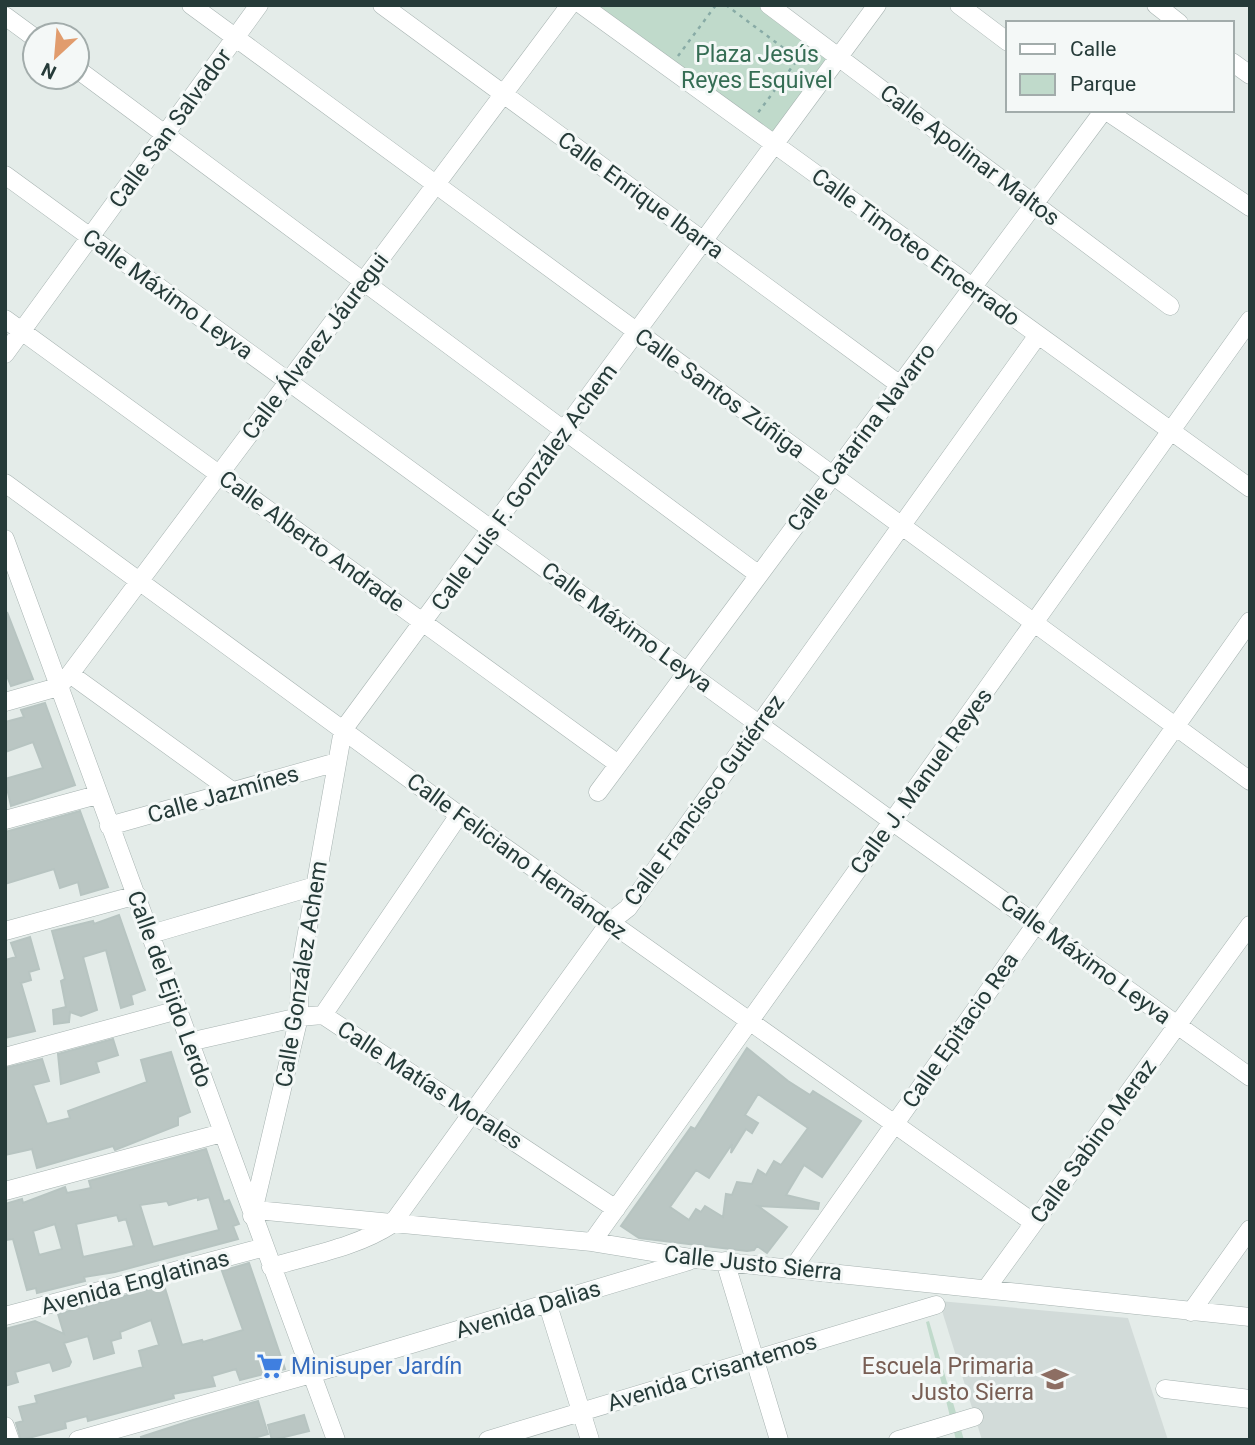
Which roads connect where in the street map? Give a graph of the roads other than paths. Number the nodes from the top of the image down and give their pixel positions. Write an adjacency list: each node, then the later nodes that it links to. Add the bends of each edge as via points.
1 (191, 5): 13 (street, Calle Santos Zúñiga)
2 (259, 5): 13 (street, Calle San Salvador)
3 (382, 5): 19 (street, Calle Enrique Ibarra)
4 (570, 5): 19 (street, Calle Álvarez Jáuregui)
5 (582, 5): 23 (street, Calle Timoteo Encerrado)
6 (769, 5): 15 (street, Calle Apolinar Maltos)
7 (877, 5): 15 (street, Calle Luis F. González Achem)
8 (959, 5): 14 (street)
9 (1156, 5): 11 (street)
10 (5, 16): 12 (street)
11 (1176, 17)
12 (21, 28)
13 (235, 38): 22 (street, Calle San Salvador); 25 (street, Calle Santos Zúñiga)
14 (1006, 40)
15 (838, 56): 23 (street, Calle Luis F. González Achem); 26 (street, Calle Apolinar Maltos)
16 (1234, 63): 17 (street)
17 (1250, 75)
18 (91, 79): 22 (street)
19 (503, 94): 25 (street, Calle Álvarez Jáuregui); 29 (street, Calle Enrique Ibarra)
20 (1103, 112): 26 (street, Calle Catarina Navarro)
21 (1108, 112): 27 (street)
22 (165, 134): 28 (street, Calle San Salvador); 30 (street)
23 (775, 145): 29 (street, Calle Luis F. González Achem); 31 (street, Calle Timoteo Encerrado)
24 (5, 175): 28 (street, Calle Máximo Leyva)
25 (436, 185): 30 (street, Calle Álvarez Jáuregui); 36 (street, Calle Santos Zúñiga)
26 (1034, 204): 31 (street, Calle Catarina Navarro); 32 (street, Calle Apolinar Maltos)
27 (1250, 207)
28 (90, 238): 35 (street, Calle San Salvador); 39 (street, Calle Máximo Leyva)
29 (703, 241): 36 (street, Calle Luis F. González Achem); 40 (street, Calle Enrique Ibarra)
30 (363, 281): 39 (street, Calle Álvarez Jáuregui); 41 (street)
31 (972, 287): 37 (street, Calle Timoteo Encerrado); 40 (street, Calle Catarina Navarro)
32 (1170, 306)
33 (5, 319): 35 (street, Calle Alberto Andrade)
34 (1250, 320): 42 (street, Calle J. Manuel Reyes)
35 (22, 331): 38 (street, Calle San Salvador); 43 (street, Calle Alberto Andrade)
36 (637, 332): 41 (street, Calle Luis F. González Achem); 44 (street, Calle Santos Zúñiga)
37 (1038, 335): 42 (street, Calle Timoteo Encerrado); 47 (street, Calle Francisco Gutiérrez)
38 (5, 354)
39 (289, 380): 43 (street, Calle Álvarez Jáuregui); 48 (street, Calle Máximo Leyva)
40 (900, 385): 44 (street, Calle Catarina Navarro)
41 (565, 431): 48 (street, Calle Luis F. González Achem); 50 (street)
42 (1171, 431): 46 (street, Calle Timoteo Encerrado); 55 (street, Calle J. Manuel Reyes)
43 (219, 474): 51 (street, Calle Álvarez Jáuregui); 54 (street, Calle Alberto Andrade)
44 (833, 475): 47 (street, Calle Santos Zúñiga); 50 (street, Calle Catarina Navarro)
45 (5, 483): 51 (street, Calle Feliciano Hernández)
46 (1250, 488)
47 (901, 526): 55 (street, Calle Santos Zúñiga); 59 (street, Calle Francisco Gutiérrez)
48 (493, 529): 54 (street, Calle Luis F. González Achem); 56 (street, Calle Máximo Leyva)
49 (5, 539): 52 (street, Calle del Ejido Lerdo)
50 (759, 575): 56 (street, Calle Catarina Navarro)
51 (139, 581): 57 (street, Calle Álvarez Jáuregui); 61 (street, Calle Feliciano Hernández)
52 (13, 583): 57 (street, Calle del Ejido Lerdo)
53 (1250, 621): 60 (street, Calle Epitacio Rea)
54 (425, 623): 61 (street, Calle Luis F. González Achem); 63 (street, Calle Alberto Andrade)
55 (1034, 623): 60 (street, Calle Santos Zúñiga); 70 (street, Calle J. Manuel Reyes)
56 (687, 671): 59 (street, Calle Máximo Leyva); 63 (street, Calle Catarina Navarro)
57 (64, 680): 58 (street); 65 (street); 67 (street, Calle del Ejido Lerdo)
58 (5, 702)
59 (760, 724): 70 (street, Calle Máximo Leyva); 74 (street, Calle Francisco Gutiérrez, via 628,908)
60 (1175, 726): 64 (street, Calle Santos Zúñiga); 75 (street, Calle Epitacio Rea)
61 (343, 730): 62 (street, Calle González Achem); 68 (street, Calle Feliciano Hernández)
62 (337, 762): 65 (street, Calle Jazmínes); 72 (street, Calle González Achem)
63 (618, 764): 66 (street, Calle Catarina Navarro)
64 (1250, 781)
65 (232, 792): 71 (street, Calle Jazmínes)
66 (598, 792)
67 (97, 795): 69 (street); 71 (street, Calle del Ejido Lerdo)
68 (459, 815): 74 (street, Calle Feliciano Hernández); 80 (street)
69 (5, 820)
70 (893, 822): 75 (street, Calle Máximo Leyva); 82 (street, Calle J. Manuel Reyes)
71 (109, 826): 73 (street, Calle del Ejido Lerdo)
72 (315, 886): 78 (street); 81 (street, Calle González Achem, via 300,972)
73 (137, 895): 77 (street); 78 (street, Calle del Ejido Lerdo)
74 (610, 922): 82 (street, Calle Feliciano Hernández); 87 (street, Calle Francisco Gutiérrez)
75 (1036, 923): 83 (street, Calle Máximo Leyva); 88 (street, Calle Epitacio Rea)
76 (1250, 925): 83 (street, Calle Sabino Meraz)
77 (5, 931)
78 (151, 934): 79 (street, Calle del Ejido Lerdo)
79 (178, 1010): 84 (street, Calle del Ejido Lerdo); 85 (street)
80 (323, 1015): 81 (street, Calle Matías Morales); 87 (street, Calle Matías Morales)
81 (299, 1017): 84 (street, Calle Matías Morales); 92 (street, Calle González Achem)
82 (750, 1021): 88 (street, Calle Feliciano Hernández); 91 (street, Calle J. Manuel Reyes)
83 (1177, 1025): 86 (street, Calle Máximo Leyva); 93 (street, Calle Sabino Meraz)
84 (189, 1042): 89 (street, Calle del Ejido Lerdo)
85 (5, 1057)
86 (1250, 1077)
87 (472, 1112): 91 (street, Calle Matías Morales); 94 (street, Calle Francisco Gutiérrez)
88 (894, 1124): 93 (street, Calle Feliciano Hernández); 101 (street, Calle Epitacio Rea)
89 (222, 1133): 90 (street); 92 (street, Calle del Ejido Lerdo)
90 (5, 1191)
91 (616, 1209): 96 (street, Calle J. Manuel Reyes)
92 (254, 1213): 94 (street, Calle Justo Sierra); 97 (street, Calle del Ejido Lerdo)
93 (1034, 1223): 102 (street, Calle Sabino Meraz)
94 (392, 1224): 96 (street, Calle Justo Sierra); 100 (street, Calle Francisco Gutiérrez, via 377,1234)
95 (1250, 1229): 105 (street)
96 (593, 1242): 98 (street, Calle Justo Sierra)
97 (265, 1247): 100 (street, Calle del Ejido Lerdo); 106 (street, Avenida Englatinas)
98 (696, 1259): 99 (street, Calle Justo Sierra); 103 (street, Avenida Dalias)
99 (725, 1261): 101 (street, Calle Justo Sierra); 108 (street)
100 (271, 1267): 109 (street, Calle del Ejido Lerdo)
101 (793, 1268): 102 (street, Calle Justo Sierra)
102 (986, 1289): 105 (street, Calle Justo Sierra)
103 (547, 1302): 109 (street, Avenida Dalias); 112 (street)
104 (936, 1305): 108 (street, Avenida Crisantemos)
105 (1191, 1312): 107 (street, Calle Justo Sierra)
106 (5, 1317)
107 (1250, 1317)
108 (755, 1359): 112 (street, Avenida Crisantemos); 120 (street)
109 (311, 1374): 116 (street, Avenida Dalias); 117 (street, Calle del Ejido Lerdo)
110 (1165, 1389): 111 (street)
111 (1250, 1399)
112 (581, 1412): 118 (street, Avenida Crisantemos); 119 (street)
113 (974, 1417): 121 (street)
114 (5, 1426): 115 (street)
115 (10, 1440)
116 (78, 1440)
117 (336, 1440)
118 (488, 1440)
119 (590, 1440)
120 (779, 1440)
121 (898, 1440)

